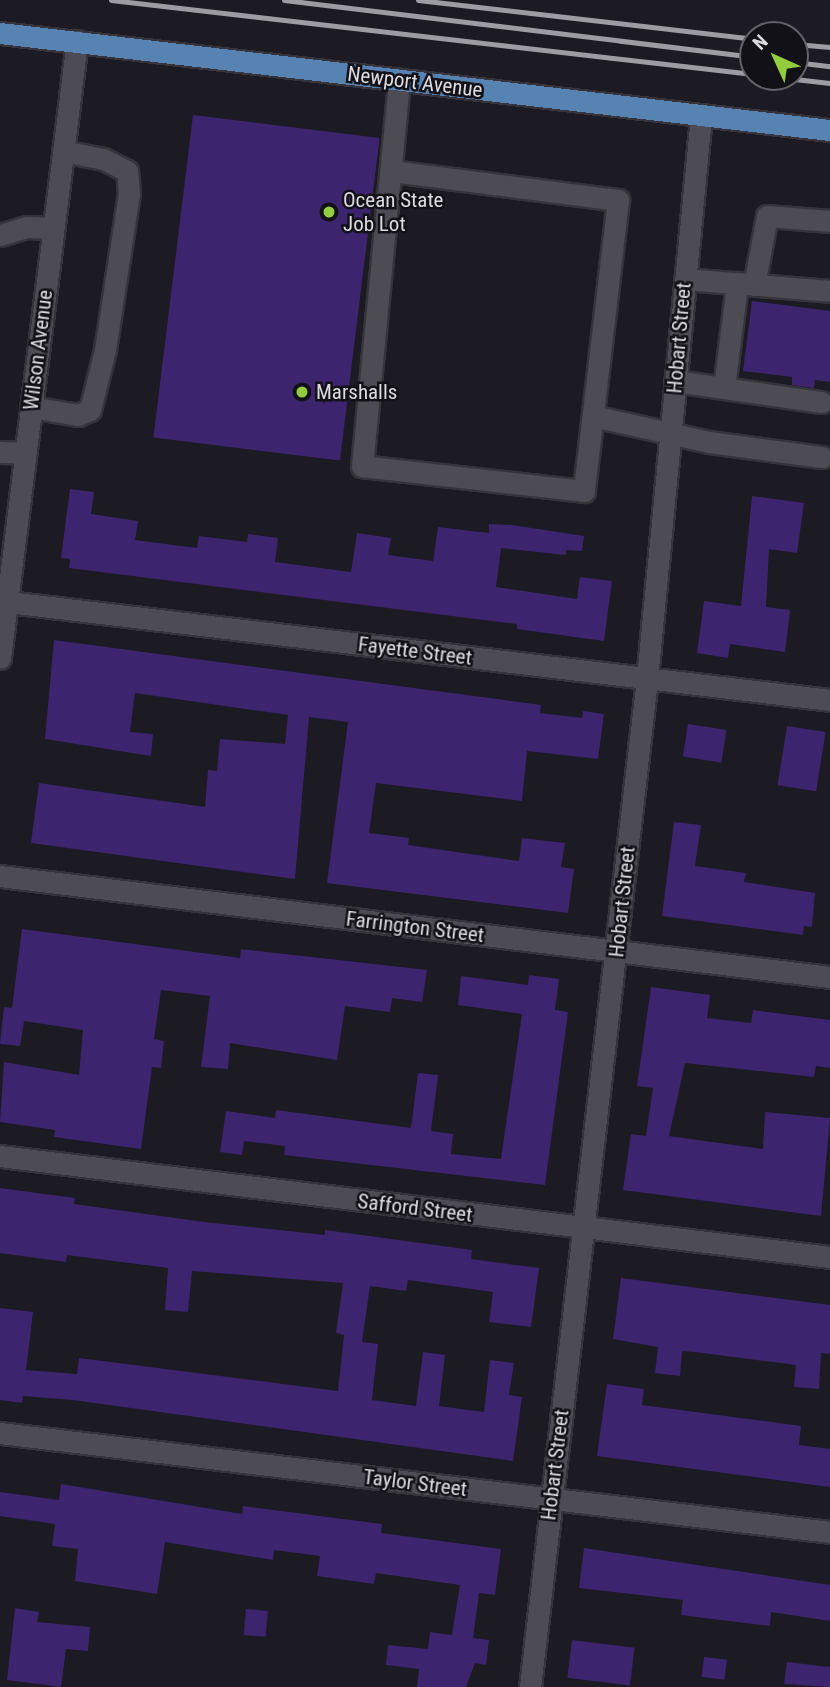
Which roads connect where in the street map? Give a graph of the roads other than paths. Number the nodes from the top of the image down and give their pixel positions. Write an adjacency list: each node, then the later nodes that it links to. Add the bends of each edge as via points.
1 (0, 33): 2 (main road, Newport Avenue)
2 (76, 41): 3 (main road, Newport Avenue); 6 (street, Wilson Avenue)
3 (399, 80): 4 (main road, Newport Avenue); 7 (street)
4 (701, 116): 5 (main road, Newport Avenue); 11 (street, Hobart Street)
5 (830, 130)
6 (63, 151): 9 (street, Wilson Avenue); 17 (street, via 103,159 127,171 130,192 105,350 90,410 78,415)
7 (391, 171): 18 (street, via 618,200); 18 (street, via 362,466 584,491)
8 (830, 221): 12 (street, via 767,216)
9 (53, 228): 10 (street, via 26,227); 17 (street, Wilson Avenue)
10 (0, 236)
11 (685, 279): 12 (street); 14 (street, Hobart Street)
12 (745, 284): 13 (street); 15 (street)
13 (830, 291)
14 (676, 381): 15 (street); 19 (street, Hobart Street)
15 (724, 388): 16 (street)
16 (821, 402)
17 (31, 407): 21 (street, Wilson Avenue)
18 (593, 416): 19 (street)
19 (671, 430): 22 (street, via 709,442); 25 (street, Hobart Street)
20 (0, 452): 21 (street)
21 (25, 453): 23 (street, Wilson Avenue)
22 (822, 457)
23 (3, 602): 24 (street, Wilson Avenue); 25 (street, Fayette Street)
24 (0, 658)
25 (647, 679): 26 (street, Fayette Street); 28 (street, Hobart Street)
26 (830, 700)
27 (0, 876): 28 (street, Farrington Street)
28 (616, 951): 29 (street, Farrington Street); 31 (street, Hobart Street)
29 (830, 977)
30 (0, 1156): 31 (street, Safford Street)
31 (584, 1229): 32 (street, Safford Street); 34 (street, Hobart Street)
32 (830, 1257)
33 (0, 1433): 34 (street, Taylor Street)
34 (551, 1499): 35 (street, Taylor Street); 36 (street, Hobart Street)
35 (830, 1532)
36 (530, 1687)

